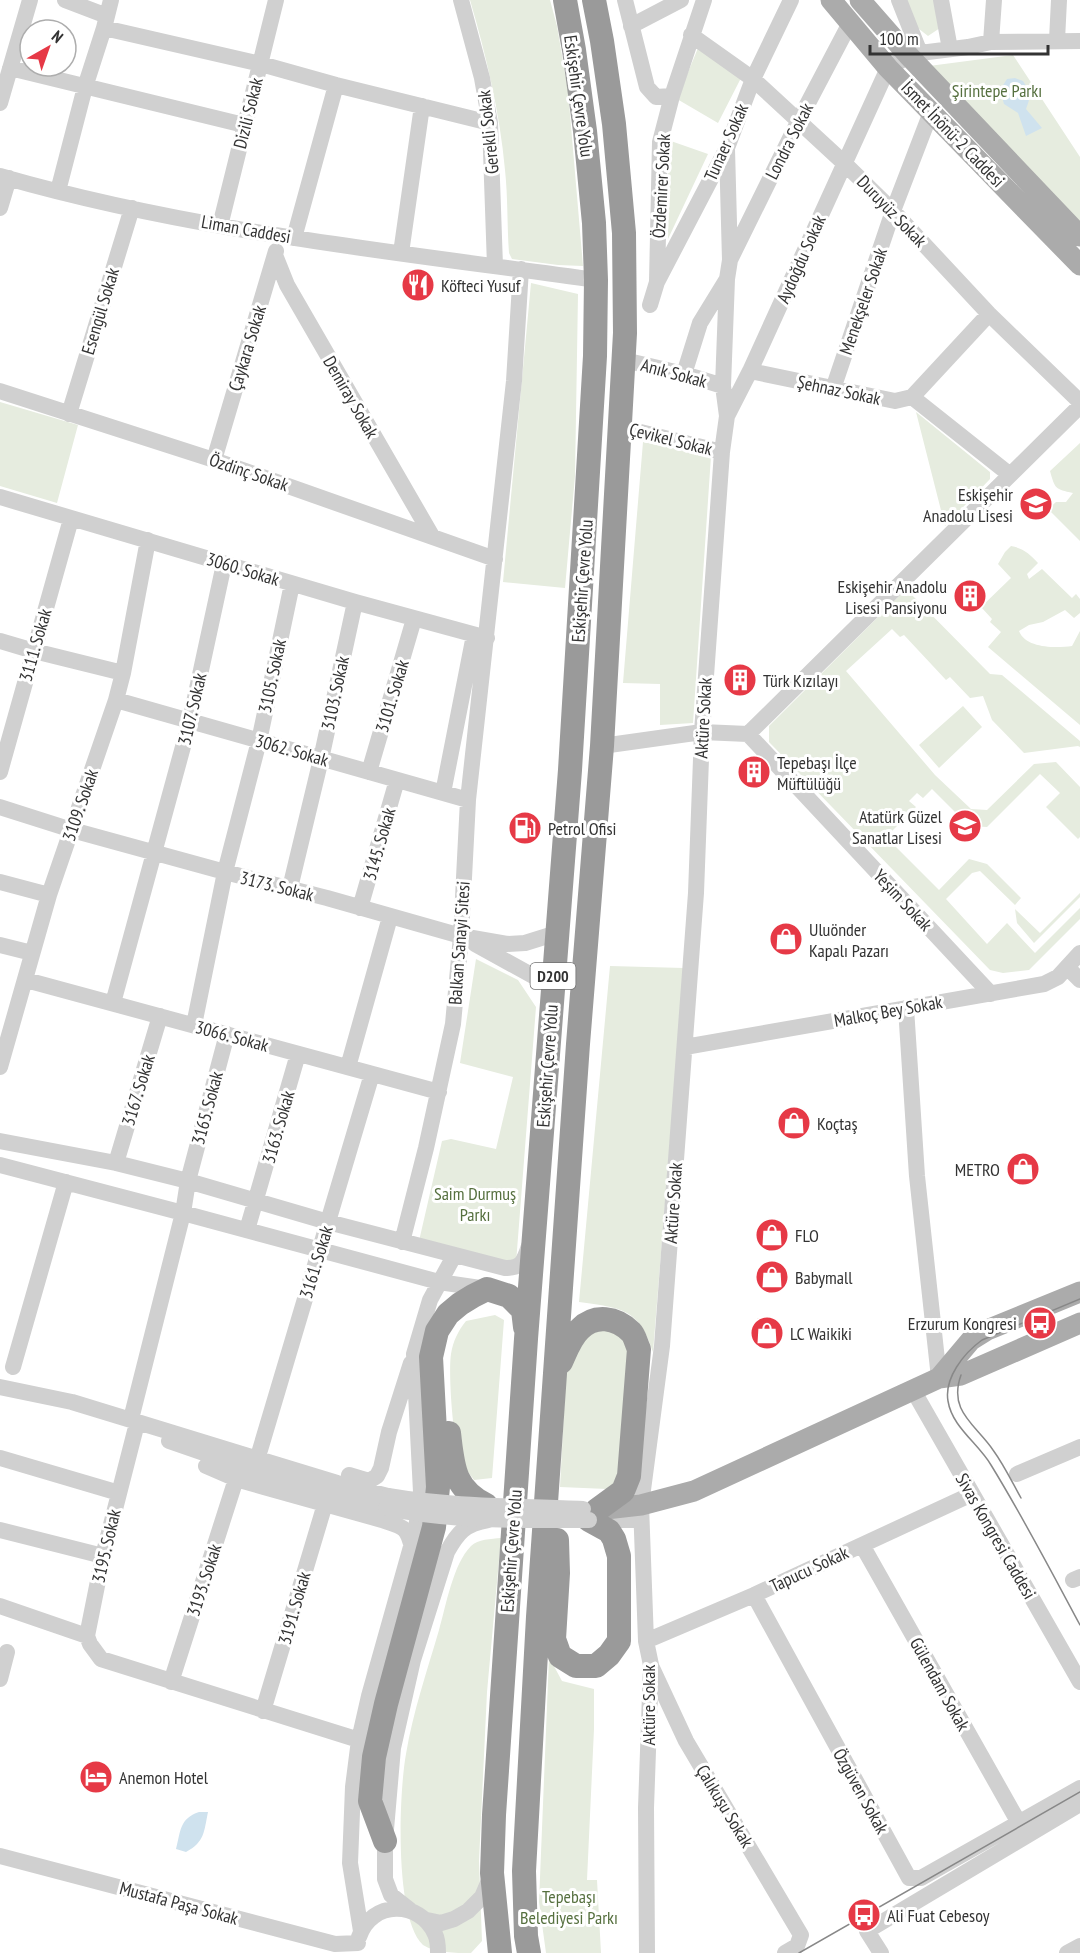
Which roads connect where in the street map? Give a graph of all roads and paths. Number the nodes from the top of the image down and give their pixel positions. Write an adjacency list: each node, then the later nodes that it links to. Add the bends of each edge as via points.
1 (30, 0): 26 (street)
2 (65, 0): 17 (street)
3 (276, 0): 27 (street, Dizili Sokak)
4 (462, 0): 37 (street, Gerekli Sokak)
5 (565, 0): 56 (highway, Eskişehir Çevre Yolu / D200, via 585,131)
6 (594, 0): 60 (highway, Eskişehir Çevre Yolu / D200, via 614,124 624,232)
7 (625, 0): 19 (street)
8 (681, 0): 19 (street)
9 (704, 0): 20 (street, Özdemirer Sokak)
10 (791, 0): 29 (street, Tunaer Sokak)
11 (831, 0): 18 (main road, İsmet İnönü-2 Caddesi)
12 (860, 0): 25 (main road, İsmet İnönü-2 Caddesi)
13 (899, 0): 25 (street)
14 (941, 0): 24 (street)
15 (994, 0): 23 (street)
16 (1059, 0): 21 (street)
17 (107, 14): 27 (street); 31 (street)
18 (850, 23): 28 (main road, İsmet İnönü-2 Caddesi); 36 (street, Londra Sokak)
19 (631, 26): 32 (street, via 647,87 656,97)
20 (691, 35): 29 (street, Duruyüz Sokak); 32 (street, Özdemirer Sokak)
21 (1057, 40): 22 (street); 23 (street)
22 (1080, 41)
23 (991, 42): 24 (street)
24 (950, 48): 25 (street)
25 (914, 54): 28 (street); 47 (main road, İsmet İnönü-2 Caddesi)
26 (8, 60): 31 (street); 33 (street)
27 (261, 64): 30 (street); 38 (street, Dizili Sokak)
28 (888, 68): 35 (main road, İsmet İnönü-2 Caddesi); 40 (street, Aydoğdu Sokak)
29 (753, 79): 36 (street, Duruyüz Sokak); 39 (street, Tunaer Sokak)
30 (336, 85): 34 (street); 48 (street, Çaykara Sokak)
31 (86, 87): 38 (street); 42 (street)
32 (672, 96): 57 (street, Özdemirer Sokak, via 660,142)
33 (0, 103)
34 (422, 106): 37 (street); 49 (street)
35 (931, 112): 45 (street, Menekşeler Sokak); 52 (main road, İsmet İnönü-2 Caddesi)
36 (798, 122): 40 (street, Duruyüz Sokak); 51 (street, Londra Sokak)
37 (490, 123): 53 (street, Gerekli Sokak)
38 (244, 125): 46 (street, Dizili Sokak)
39 (727, 148): 51 (street, Londra Sokak); 57 (street, Tunaer Sokak)
40 (844, 162): 45 (street, Duruyüz Sokak); 61 (street, Aydoğdu Sokak)
41 (4, 177): 42 (street, Liman Caddesi); 43 (street)
42 (58, 190): 44 (street, Liman Caddesi)
43 (0, 208)
44 (132, 208): 46 (street, Liman Caddesi); 68 (street, Esengül Sokak)
45 (893, 211): 59 (street, Duruyüz Sokak); 64 (street, Menekşeler Sokak)
46 (220, 226): 48 (street, Liman Caddesi)
47 (1080, 236)
48 (288, 237): 49 (street, Liman Caddesi); 50 (street, Çaykara Sokak)
49 (401, 254): 53 (street, Liman Caddesi)
50 (275, 255): 72 (street, Çaykara Sokak); 76 (street, Demiray Sokak, via 287,285)
51 (730, 260): 55 (street, Londra Sokak)
52 (1080, 265)
53 (495, 266): 54 (street, Liman Caddesi)
54 (521, 269): 56 (street, Liman Caddesi); 78 (street, via 514,381)
55 (727, 279): 62 (street, Londra Sokak, via 700,323); 63 (street)
56 (596, 280): 108 (highway, Eskişehir Çevre Yolu / D200, via 582,583)
57 (657, 282): 58 (street, Özdemirer Sokak)
58 (650, 304)
59 (989, 314): 66 (street); 67 (street, Duruyüz Sokak)
60 (624, 360): 62 (street, Anık Sokak); 70 (highway, Eskişehir Çevre Yolu / D200)
61 (750, 372): 64 (street, Şehnaz Sokak); 69 (street, Aydoğdu Sokak)
62 (684, 374): 63 (street, Anık Sokak)
63 (723, 386): 69 (street)
64 (832, 389): 66 (street, Şehnaz Sokak, via 895,401)
65 (0, 391): 68 (street, Özdinç Sokak)
66 (912, 397): 73 (street)
67 (1080, 404): 73 (street)
68 (69, 414): 72 (street, Özdinç Sokak)
69 (727, 416): 71 (street, Aydoğdu Sokak)
70 (620, 427): 71 (street, Çevikel Sokak); 92 (highway, Eskişehir Çevre Yolu / D200)
71 (722, 452): 89 (street, Aktüre Sokak)
72 (214, 460): 76 (street, Özdinç Sokak)
73 (1009, 474): 90 (street)
74 (1, 502): 75 (street, 3060. Sokak)
75 (71, 519): 77 (street, 3060. Sokak); 85 (street, 3111. Sokak)
76 (432, 536): 78 (street, Özdinç Sokak)
77 (148, 540): 79 (street, 3060. Sokak); 86 (street, 3109. Sokak)
78 (495, 559): 83 (street)
79 (224, 564): 80 (street, 3060. Sokak); 88 (street, 3107. Sokak)
80 (292, 584): 81 (street, 3060. Sokak); 91 (street, 3105. Sokak)
81 (355, 602): 82 (street, 3060. Sokak); 93 (street, 3103. Sokak)
82 (414, 619): 83 (street, 3060. Sokak); 95 (street, 3101. Sokak)
83 (481, 637): 97 (street); 98 (street, Balkan Sanayi Sitesi)
84 (0, 641): 85 (street)
85 (34, 651): 86 (street); 94 (street, 3111. Sokak)
86 (123, 673): 87 (street, 3109. Sokak)
87 (116, 700): 88 (street, 3062. Sokak); 100 (street, 3109. Sokak)
88 (190, 722): 91 (street, 3062. Sokak); 101 (street, 3107. Sokak)
89 (702, 732): 90 (street); 92 (street); 124 (street, Aktüre Sokak)
90 (748, 734): 117 (street, Yeşim Sokak)
91 (259, 741): 93 (street, 3062. Sokak); 102 (street, 3105. Sokak)
92 (602, 746): 150 (highway, Eskişehir Çevre Yolu / D200)
93 (321, 759): 95 (street, 3062. Sokak); 104 (street, 3103. Sokak)
94 (0, 772)
95 (369, 772): 96 (street, 3062. Sokak)
96 (397, 780): 97 (street, 3062. Sokak); 106 (street, 3145. Sokak)
97 (443, 793): 98 (street, 3062. Sokak)
98 (468, 801): 109 (street, Balkan Sanayi Sitesi)
99 (0, 807): 100 (street, 3173. Sokak)
100 (72, 830): 101 (street, 3173. Sokak); 105 (street, 3109. Sokak)
101 (154, 852): 102 (street, 3173. Sokak); 118 (street, 3107. Sokak)
102 (225, 872): 104 (street, 3173. Sokak); 122 (street, 3105. Sokak)
103 (0, 882): 105 (street)
104 (290, 888): 106 (street, 3173. Sokak)
105 (49, 895): 111 (street, 3109. Sokak)
106 (360, 908): 107 (street, 3173. Sokak)
107 (390, 917): 109 (street, 3173. Sokak); 127 (street)
108 (557, 933): 109 (street, 3173. Sokak, via 507,944); 116 (highway, Eskişehir Çevre Yolu / D200)
109 (461, 936): 116 (street); 129 (street, Balkan Sanayi Sitesi, via 453,1024)
110 (0, 945): 111 (street)
111 (32, 953): 114 (street, 3109. Sokak)
112 (1080, 953): 113 (street, Malkoç Bey Sokak)
113 (1067, 967): 115 (street); 117 (street, Malkoç Bey Sokak, via 1044,984)
114 (26, 980): 118 (street, 3066. Sokak); 120 (street, 3109. Sokak)
115 (1080, 980)
116 (553, 987): 139 (highway, Eskişehir Çevre Yolu / D200)
117 (991, 994): 119 (street, Malkoç Bey Sokak)
118 (112, 1003): 121 (street, 3066. Sokak)
119 (906, 1008): 124 (street, Malkoç Bey Sokak); 151 (street, via 917,1176)
120 (8, 1010): 126 (street, 3109. Sokak)
121 (160, 1016): 122 (street, 3066. Sokak); 131 (street, 3167. Sokak)
122 (194, 1025): 123 (street, 3066. Sokak)
123 (227, 1034): 125 (street, 3066. Sokak); 133 (street, 3165. Sokak)
124 (685, 1047): 169 (street, Aktüre Sokak, via 662,1346)
125 (298, 1054): 127 (street, 3066. Sokak); 135 (street, 3163. Sokak)
126 (0, 1067)
127 (348, 1067): 128 (street, 3066. Sokak)
128 (372, 1074): 129 (street, 3066. Sokak); 137 (street, 3161. Sokak)
129 (439, 1092): 140 (street, Balkan Sanayi Sitesi)
130 (0, 1141): 131 (street)
131 (116, 1163): 133 (street)
132 (0, 1165): 134 (street)
133 (188, 1181): 135 (street); 136 (street, 3165. Sokak)
134 (66, 1182): 136 (street); 149 (street)
135 (257, 1200): 137 (street); 138 (street, 3163. Sokak)
136 (183, 1213): 138 (street); 155 (street, 3195. Sokak)
137 (328, 1222): 140 (street); 141 (street, 3161. Sokak)
138 (247, 1230): 141 (street)
139 (534, 1231): 142 (street, via 522,1263 515,1268); 147 (highway, Eskişehir Çevre Yolu / D200)
140 (402, 1242): 142 (street)
141 (320, 1251): 143 (street); 159 (street, 3161. Sokak)
142 (454, 1256): 143 (street)
143 (439, 1282): 144 (street); 148 (street)
144 (487, 1289): 147 (highway, via 509,1296 523,1310); 189 (highway, via 448,1314 437,1331 431,1357 438,1487 434,1527 375,1757 370,1801)
145 (1080, 1292): 151 (main road, via 970,1340)
146 (1080, 1323): 151 (main road, via 961,1375)
147 (526, 1339): 168 (highway, via 512,1313 492,1306 473,1310 463,1318 447,1345 444,1363 452,1461 457,1477 471,1497); 191 (highway, Eskişehir Çevre Yolu / D200)
148 (414, 1353): 159 (street, via 377,1476 369,1481); 173 (street, via 421,1492)
149 (13, 1367)
150 (556, 1372): 163 (highway, Eskişehir Çevre Yolu / D200); 170 (highway, via 578,1330 602,1318 617,1322 632,1333 639,1349 629,1476 623,1491)
151 (939, 1378): 153 (main road)
152 (0, 1388): 155 (street, via 72,1402)
153 (913, 1390): 165 (street, Sivas Kongresi Caddesi); 169 (main road)
154 (0, 1396): 155 (street)
155 (133, 1425): 156 (street); 157 (street); 164 (street, 3195. Sokak)
156 (191, 1437): 159 (street); 166 (street)
157 (171, 1442): 162 (street, via 191,1459); 166 (street, via 285,1481)
158 (1080, 1447): 161 (street)
159 (260, 1450)
160 (0, 1458): 164 (street)
161 (1017, 1474)
162 (236, 1479): 167 (street); 182 (street, 3193. Sokak)
163 (547, 1485): 170 (highway, via 557,1541 554,1640 560,1656 576,1666 596,1665 619,1641 619,1556 609,1531); 199 (highway, Eskişehir Çevre Yolu / D200, via 524,1871)
164 (119, 1493): 174 (street, 3195. Sokak)
165 (972, 1494): 172 (street, Tapucu Sokak); 183 (street, Sivas Kongresi Caddesi)
166 (387, 1502): 168 (street, bridge, via 413,1500)
167 (325, 1504): 173 (street, via 403,1528 409,1533); 184 (street, 3191. Sokak)
168 (488, 1512): 170 (street, bridge); 189 (street, via 455,1538 440,1570 401,1705)
169 (640, 1512): 170 (main road); 178 (street, Aktüre Sokak)
170 (590, 1513)
171 (0, 1530): 174 (street)
172 (862, 1545): 175 (street, Tapucu Sokak); 188 (street, Gülendam Sokak)
173 (412, 1548): 185 (street)
174 (103, 1556): 177 (street, 3195. Sokak)
175 (754, 1595): 178 (street, Tapucu Sokak); 188 (street, Özgüven Sokak, via 909,1878 921,1878)
176 (0, 1606): 177 (street)
177 (87, 1636): 182 (street, via 101,1659)
178 (646, 1641): 180 (street, Aktüre Sokak)
179 (7, 1652): 181 (street)
180 (651, 1665): 196 (street, Çalıkuşu Sokak, via 686,1741 801,1935); 200 (street, Aktüre Sokak, via 646,1808)
181 (0, 1678)
182 (171, 1682): 184 (street)
183 (1080, 1682)
184 (263, 1711): 185 (street)
185 (359, 1740): 194 (street, via 349,1848)
186 (1080, 1788): 188 (street)
187 (1080, 1804): 201 (street, via 867,1931)
188 (1019, 1823)
189 (385, 1841): 192 (street, via 385,1879 391,1895)
190 (0, 1856): 194 (street, Mustafa Paşa Sokak, via 335,1944)
191 (492, 1873): 193 (street, via 482,1897 468,1911 441,1923); 198 (highway, Eskişehir Çevre Yolu / D200)
192 (410, 1910): 193 (street); 194 (street, via 391,1909 374,1916)
193 (427, 1920): 197 (street, via 437,1936)
194 (359, 1942)
195 (1080, 1946): 202 (street)
196 (791, 1949)
197 (438, 1953)
198 (500, 1953)
199 (529, 1953)
200 (647, 1953)
201 (881, 1953)
202 (1067, 1953)

